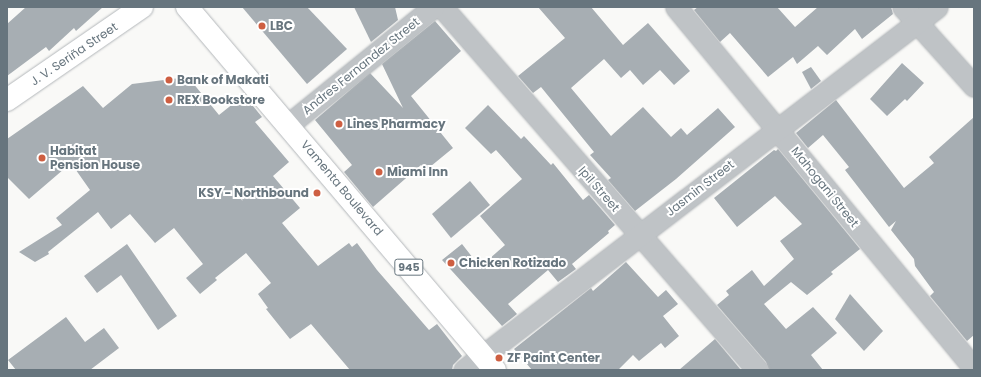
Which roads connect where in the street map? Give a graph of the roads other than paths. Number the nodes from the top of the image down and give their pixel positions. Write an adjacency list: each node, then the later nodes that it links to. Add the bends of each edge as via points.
1 (142, 7): 10 (main road, J. V. Seriña Street)
2 (188, 7): 11 (main road, Vamenta Boulevard / 945)
3 (433, 7): 11 (street, Andres Fernandez Street)
4 (442, 7): 13 (street, Ipil Street)
5 (676, 7): 12 (street, Mahogani Street)
6 (903, 7): 8 (street)
7 (936, 7): 8 (street, Jasmin Street)
8 (916, 23): 9 (street); 12 (street, Jasmin Street)
9 (974, 86)
10 (7, 100)
11 (288, 125): 14 (main road, Vamenta Boulevard / 945)
12 (778, 129): 13 (street, Jasmin Street); 15 (street, Mahogani Street)
13 (639, 235): 14 (street, Jasmin Street); 17 (street, Ipil Street)
14 (489, 363): 16 (street, Jasmin Street)
15 (974, 368)
16 (464, 370)
17 (757, 370)

